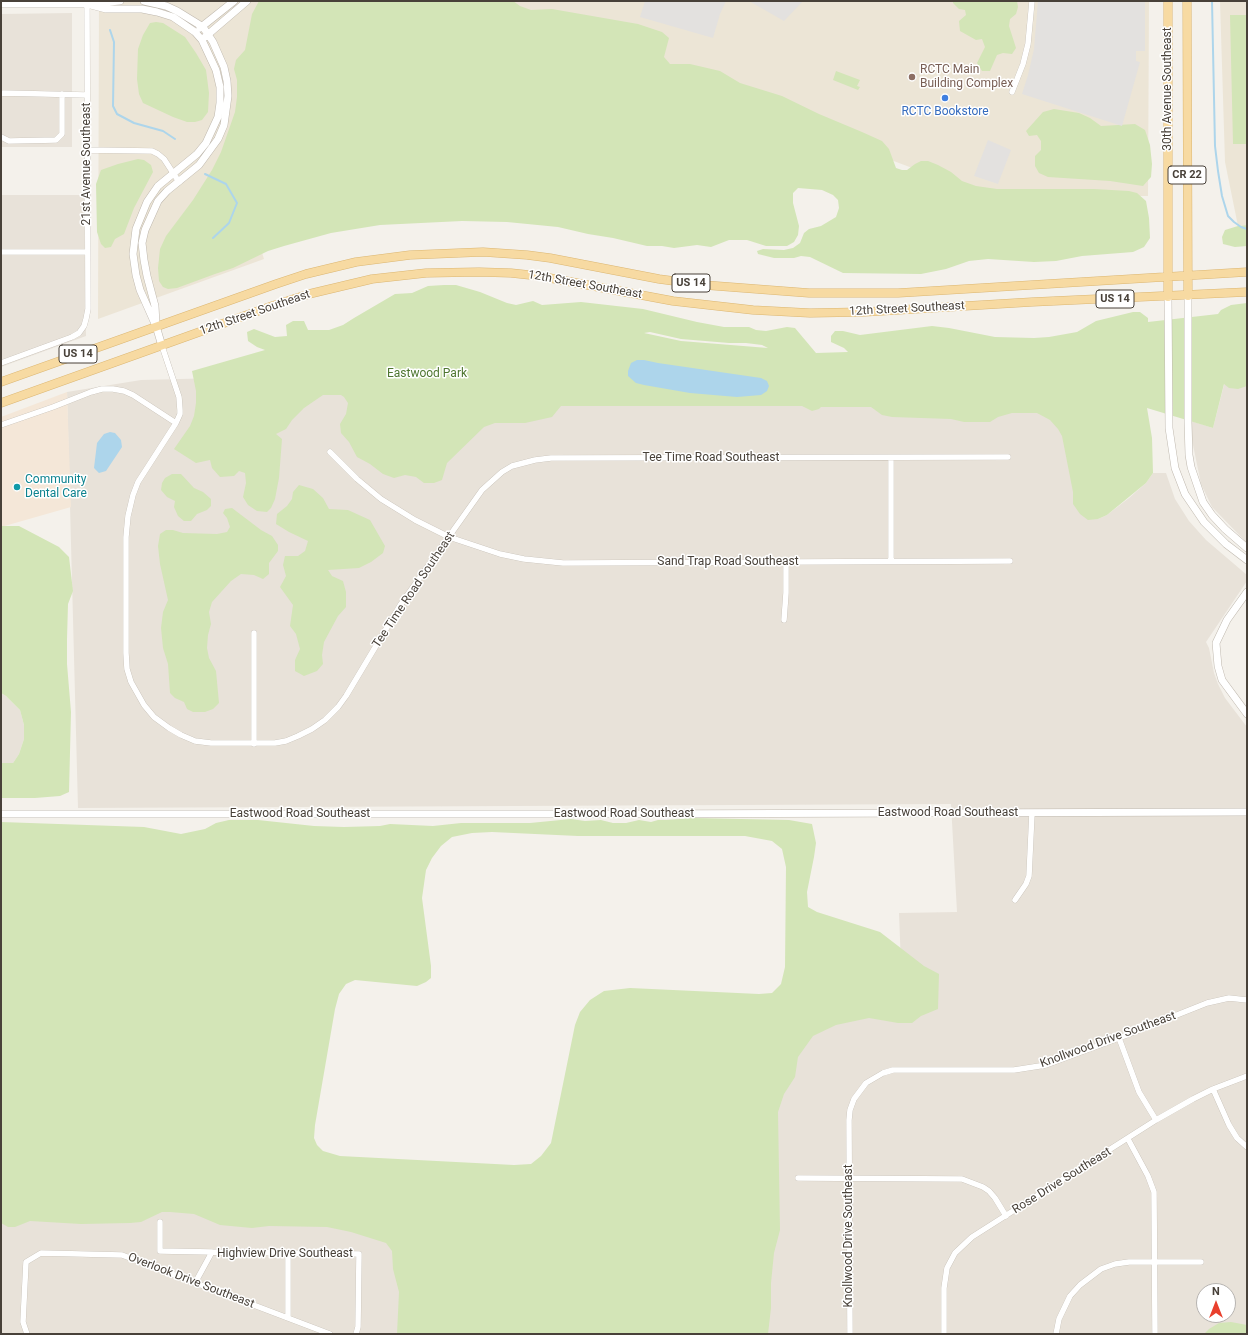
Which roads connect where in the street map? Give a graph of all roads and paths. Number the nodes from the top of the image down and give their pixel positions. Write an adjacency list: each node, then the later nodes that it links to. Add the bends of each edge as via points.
1 (120, 1): 8 (street)
2 (144, 1): 10 (street, via 166,6)
3 (234, 1): 10 (street)
4 (247, 1): 12 (street)
5 (1032, 1): 14 (street, via 1028,44)
6 (1168, 1): 26 (main road, 30th Avenue Southeast / CR 22)
7 (1187, 1): 25 (main road, 30th Avenue Southeast / CR 22)
8 (87, 3): 9 (street); 11 (street, via 106,9 142,9 157,12 173,17); 17 (street, 21st Avenue Southeast)
9 (1, 4)
10 (203, 27): 11 (street); 12 (street)
11 (195, 32): 13 (street)
12 (208, 34): 13 (street); 21 (street, via 224,67 227,81 227,111 224,125 210,151 199,165)
13 (202, 40): 20 (street, via 216,70 220,87 218,117 206,144 198,154)
14 (1012, 92)
15 (1, 94): 16 (street)
16 (62, 94): 17 (street); 18 (street, via 62,134 56,140 9,141)
17 (86, 95): 19 (street, 21st Avenue Southeast)
18 (1, 137)
19 (86, 150): 20 (street, via 152,151 164,159); 23 (street, 21st Avenue Southeast)
20 (174, 173): 21 (street); 30 (street, via 158,186 147,202 134,241 136,275)
21 (179, 182): 30 (street, via 158,202 142,243 146,276 156,306)
22 (1, 252): 23 (street)
23 (87, 252): 32 (street, 21st Avenue Southeast, via 88,309 84,326 79,333)
24 (1247, 272): 25 (main road, US 14)
25 (1188, 275): 26 (main road, 12th Street Southeast / US 14); 29 (main road, 30th Avenue Southeast / CR 22)
26 (1168, 276): 28 (main road, 30th Avenue Southeast / CR 22); 30 (main road, 12th Street Southeast / US 14, via 898,293 809,293 659,279 527,255 483,252 436,254 384,258 331,267)
27 (1247, 292): 29 (main road, US 14)
28 (1168, 296): 29 (main road, 12th Street Southeast / US 14); 31 (main road, 12th Street Southeast / US 14, via 810,313 673,301 511,273 426,273 372,279 309,294); 42 (street, via 1170,428 1175,468 1185,494 1204,522)
29 (1188, 296): 41 (street, via 1188,422 1191,467 1203,502 1229,533)
30 (156, 326): 31 (street); 33 (main road, 12th Street Southeast / US 14)
31 (162, 346): 34 (main road, 12th Street Southeast / US 14); 35 (street, Tee Time Road Southeast, via 181,404)
32 (1, 363)
33 (1, 382)
34 (1, 403)
35 (176, 423): 36 (street, via 134,395 124,391 102,389); 50 (street, Tee Time Road Southeast, via 138,482 128,516 127,669 144,705 154,717 181,735 195,741)
36 (1, 425)
37 (330, 452): 40 (street, Sand Trap Road Southeast, via 381,499)
38 (1008, 457): 39 (street, Tee Time Road Southeast)
39 (891, 458): 40 (street, Tee Time Road Southeast, via 535,460 512,466 492,480); 44 (street)
40 (449, 537): 43 (street, Sand Trap Road Southeast, via 500,554 555,562); 50 (street, Tee Time Road Southeast, via 390,621 338,707 325,720 298,736 275,743)
41 (1247, 548)
42 (1247, 560)
43 (786, 561): 44 (street, Sand Trap Road Southeast); 47 (street)
44 (891, 561): 45 (street, Sand Trap Road Southeast)
45 (1010, 561)
46 (1247, 592): 49 (street, via 1227,620 1216,643 1222,680)
47 (784, 620)
48 (254, 634): 50 (street)
49 (1247, 714)
50 (254, 744)
51 (1247, 812): 52 (street, Eastwood Road Southeast)
52 (1032, 813): 53 (street, Eastwood Road Southeast); 54 (street, via 1029,876)
53 (1, 814)
54 (1015, 900)
55 (1247, 1000): 56 (street, Knollwood Drive Southeast, via 1229,998 1207,1003)
56 (1119, 1038): 59 (street, via 1139,1092); 63 (street, Knollwood Drive Southeast, via 1046,1065 1029,1068 903,1069 878,1075 866,1083 854,1099 850,1110)
57 (1247, 1076): 58 (street, Rose Drive Southeast)
58 (1213, 1089): 59 (street, Rose Drive Southeast); 61 (street, via 1229,1125)
59 (1156, 1120): 60 (street, Rose Drive Southeast)
60 (1128, 1139): 64 (street, Rose Drive Southeast); 68 (street, via 1154,1192)
61 (1247, 1148)
62 (798, 1178): 63 (street)
63 (848, 1178): 64 (street, via 962,1179 989,1191); 75 (street, Knollwood Drive Southeast)
64 (1006, 1216): 76 (street, Rose Drive Southeast, via 972,1237 950,1261 944,1288)
65 (160, 1222): 66 (street, via 160,1251)
66 (212, 1252): 67 (street, Highview Drive Southeast); 70 (street, Highview Drive Southeast)
67 (288, 1253): 71 (street); 74 (street, Highview Drive Southeast, via 360,1254)
68 (1155, 1261): 69 (street); 77 (street, via 1114,1264 1091,1275 1070,1296 1059,1319); 78 (street)
69 (1201, 1262)
70 (195, 1283): 71 (street, Overlook Drive Southeast); 72 (street, Overlook Drive Southeast, via 122,1255 41,1253 26,1262 23,1322)
71 (288, 1318): 73 (street, Overlook Drive Southeast)
72 (26, 1334)
73 (330, 1334)
74 (356, 1334)
75 (850, 1334)
76 (944, 1334)
77 (1056, 1334)
78 (1155, 1334)

